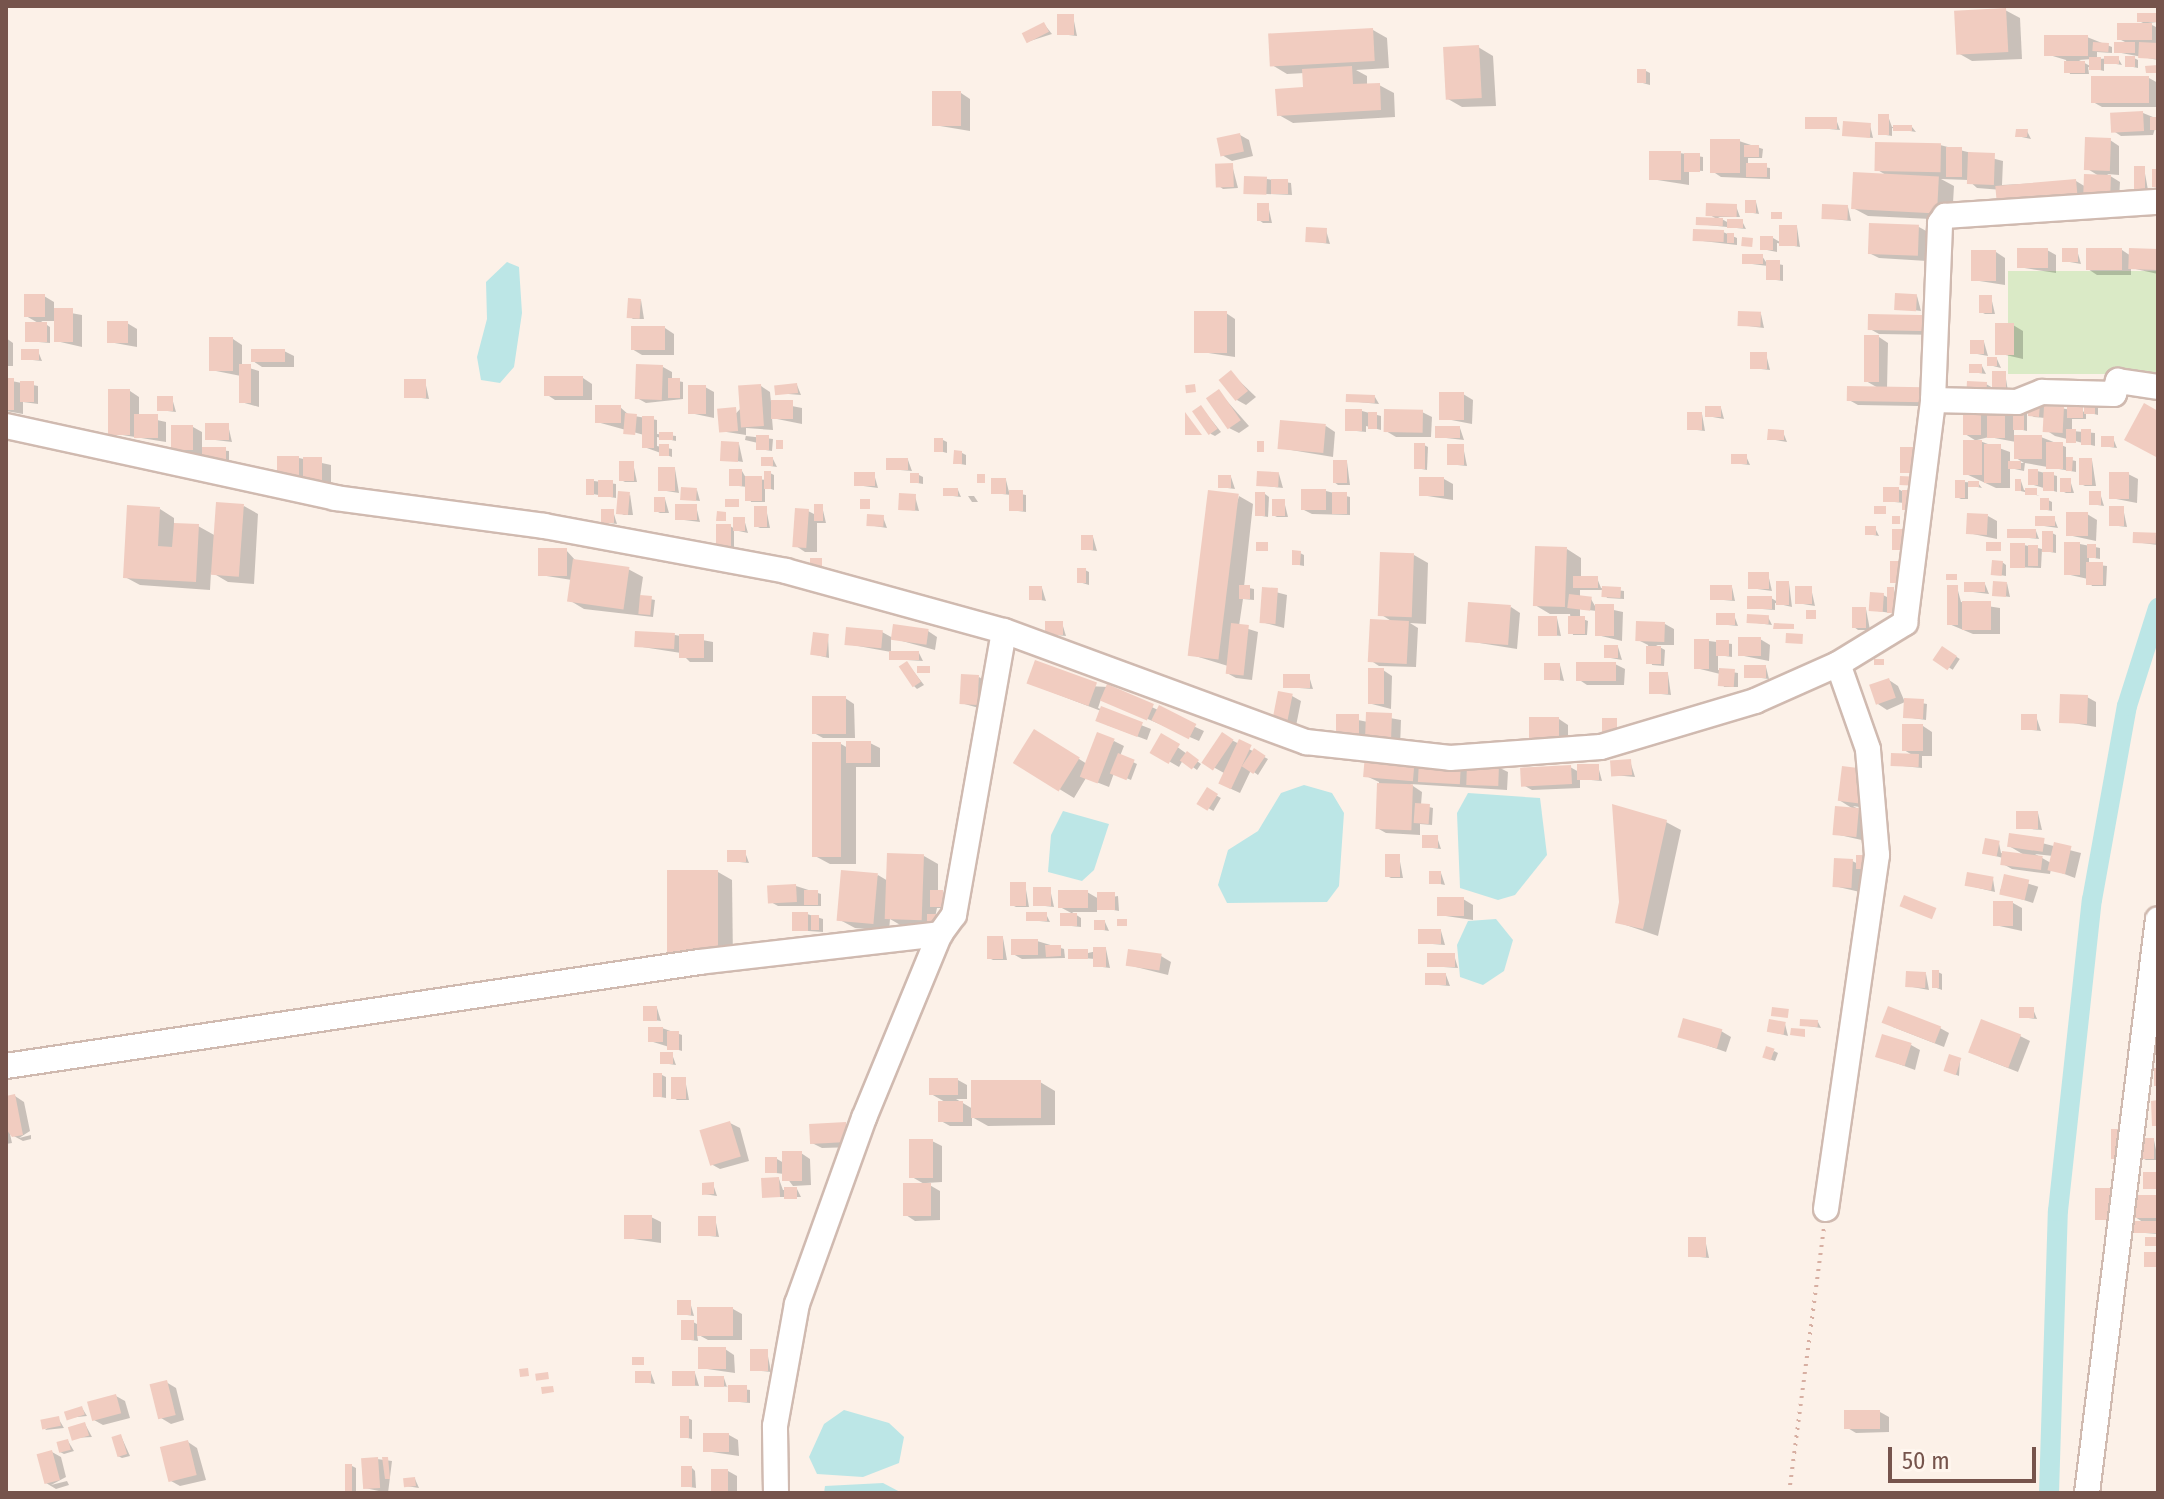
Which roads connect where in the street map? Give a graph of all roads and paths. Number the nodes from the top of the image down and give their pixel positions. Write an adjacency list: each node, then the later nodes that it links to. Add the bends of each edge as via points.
1 (2158, 202): 3 (street, via 1945,216 1940,223)
2 (2158, 387): 3 (street, via 2118,381 2110,394 2042,392 2017,402)
3 (1933, 400): 6 (street, via 1905,623)
4 (6, 426): 5 (street, via 335,498 544,526 786,571)
5 (1004, 631): 6 (street, via 1306,742 1450,758 1601,747 1755,701); 8 (street, via 954,915)
6 (1838, 664): 10 (street, via 1868,749 1877,855)
7 (2158, 919): 13 (street)
8 (940, 934): 9 (street, via 699,962); 11 (street, via 864,1118 797,1304 775,1426)
9 (6, 1066)
10 (1826, 1209): 12 (path)
11 (776, 1493)
12 (1789, 1493)
13 (2087, 1493)

